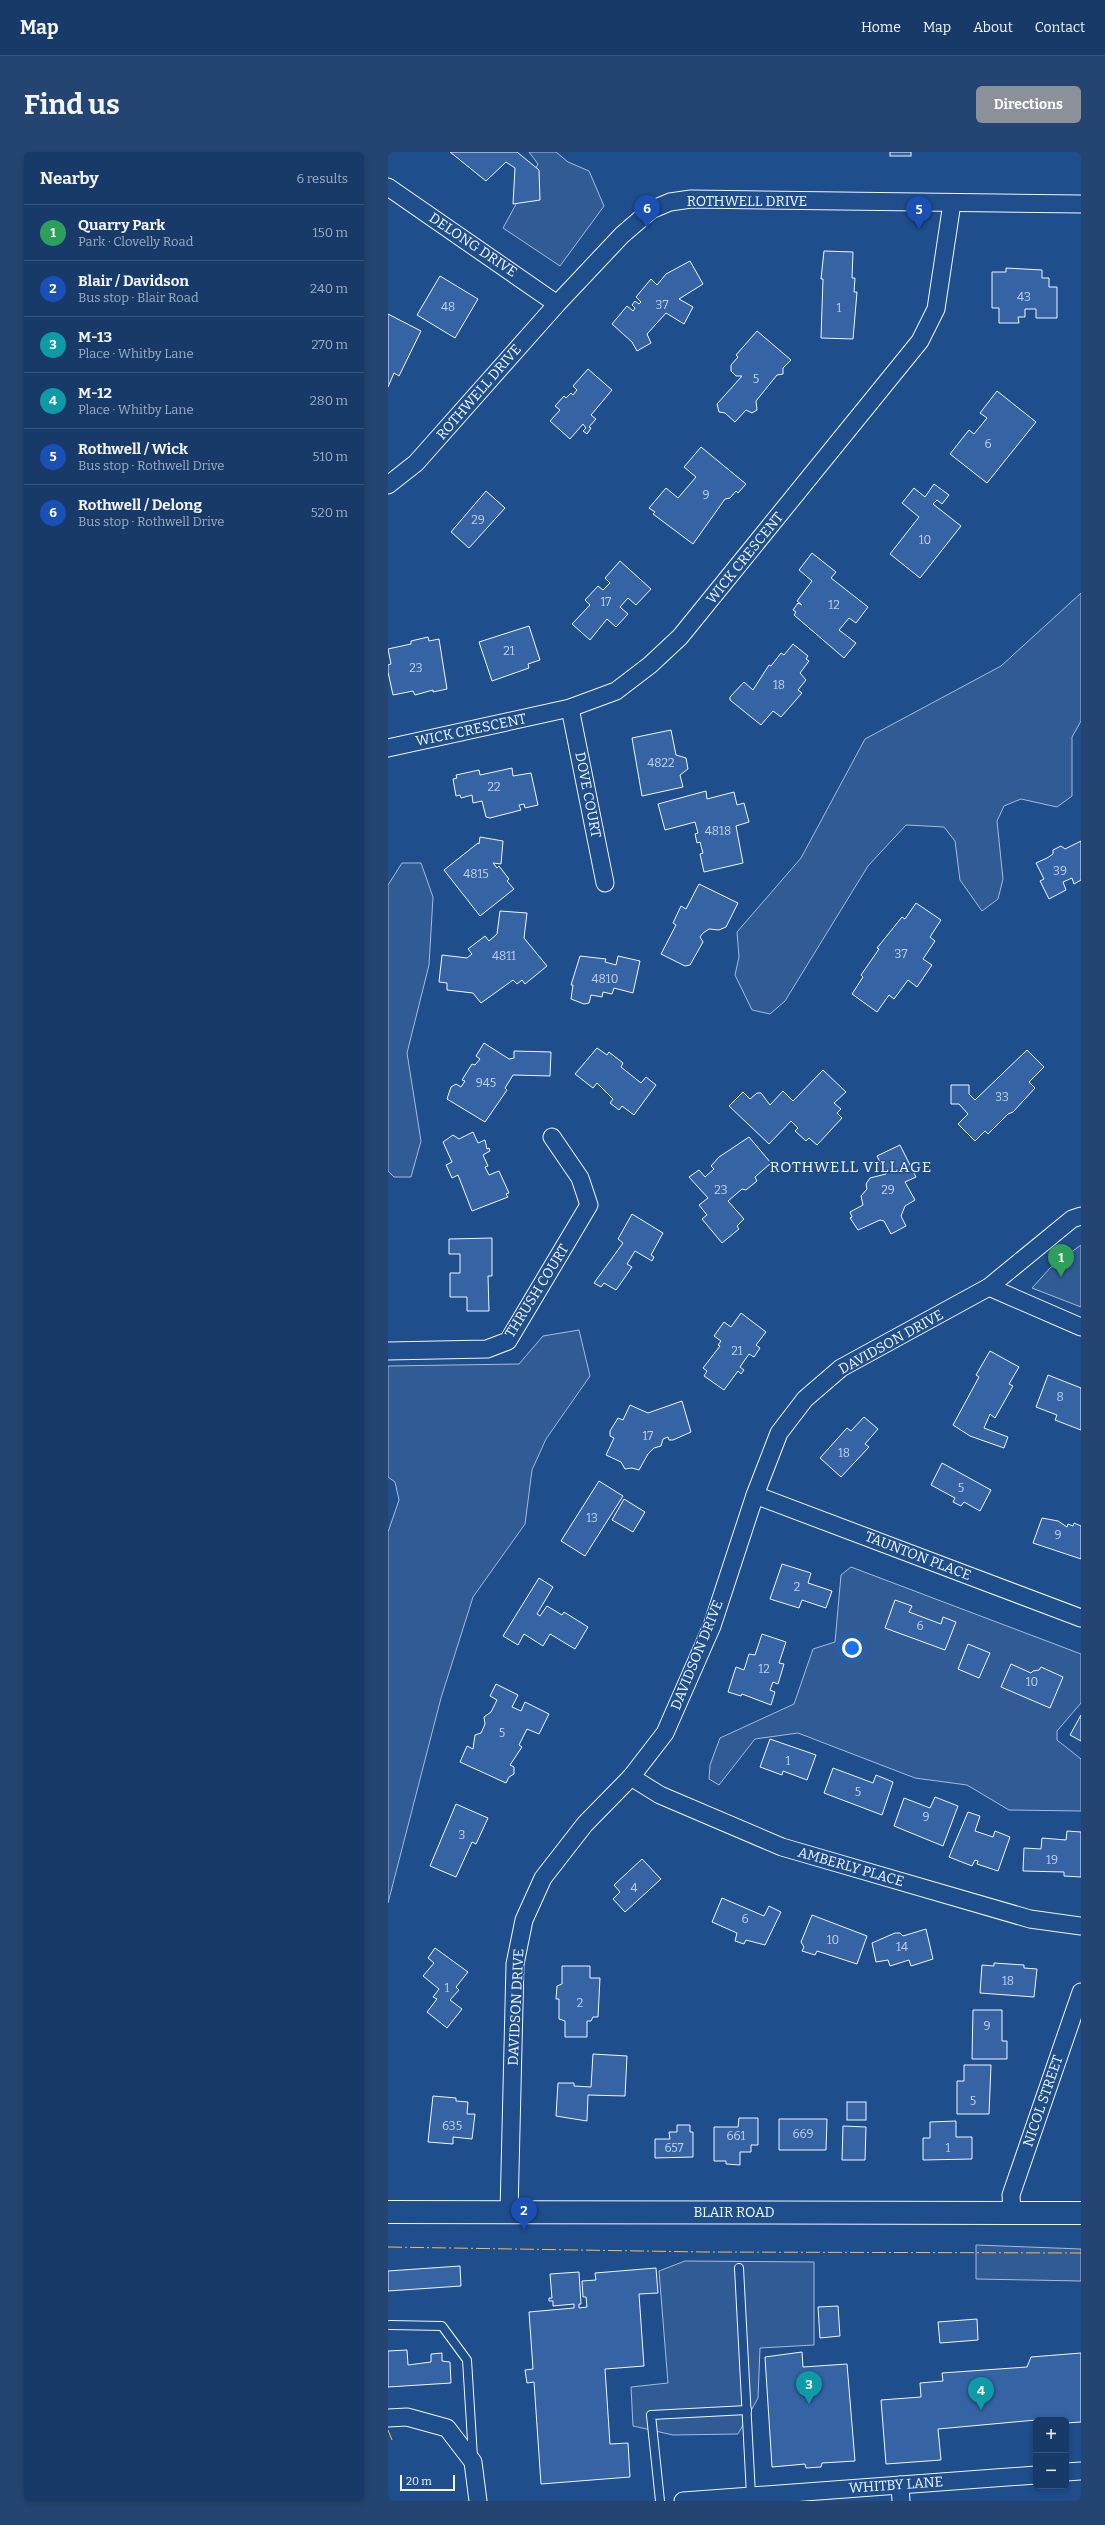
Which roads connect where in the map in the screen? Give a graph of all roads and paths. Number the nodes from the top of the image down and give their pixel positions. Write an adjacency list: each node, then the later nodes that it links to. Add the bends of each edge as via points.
1 (388, 188): 4 (street, DELONG DRIVE)
2 (952, 203): 3 (street, ROTHWELL DRIVE); 4 (street, ROTHWELL DRIVE, via 691,199 670,202 651,210 622,235); 6 (street, WICK CRESCENT, via 936,309 920,341 906,360 680,637 650,666 616,691)
3 (1081, 204)
4 (557, 304): 5 (street, ROTHWELL DRIVE, via 416,464)
5 (388, 485)
6 (570, 708): 7 (street, WICK CRESCENT); 8 (street, DOVE COURT)
7 (388, 748)
8 (605, 883)
9 (552, 1137): 13 (street, THRUSH COURT, via 580,1178 589,1205 508,1341 487,1349)
10 (1081, 1216): 11 (street, DAVIDSON DRIVE, via 1072,1219)
11 (988, 1287): 12 (street); 14 (street, DAVIDSON DRIVE, via 841,1368 805,1399 779,1433)
12 (1081, 1327)
13 (388, 1351)
14 (755, 1495): 15 (street, TAUNTON PLACE); 16 (street, DAVIDSON DRIVE, via 712,1626 665,1733)
15 (1081, 1618)
16 (631, 1777): 17 (street, AMBERLY PLACE, via 660,1795 782,1847 1030,1919); 20 (street, DAVIDSON DRIVE, via 585,1824 543,1878 524,1920 515,1964)
17 (1081, 1926)
18 (1081, 1992): 21 (street, NICOL STREET, via 1010,2195)
19 (388, 2212): 20 (street, BLAIR ROAD)
20 (509, 2212): 21 (street, BLAIR ROAD)
21 (1012, 2212): 22 (street, BLAIR ROAD)
22 (1081, 2213)
23 (739, 2268): 25 (lane)
24 (390, 2326): 27 (lane, via 442,2326 467,2360)
25 (747, 2410): 32 (lane); 34 (lane, via 651,2415)
26 (388, 2418): 27 (street, via 407,2418 447,2428)
27 (473, 2462): 33 (street)
28 (1081, 2471): 29 (street)
29 (1069, 2472)
30 (1033, 2475): 31 (street, WHITBY LANE)
31 (900, 2493): 32 (street, WHITBY LANE)
32 (751, 2495): 35 (street, WHITBY LANE)
33 (478, 2501)
34 (660, 2501)
35 (683, 2501)

